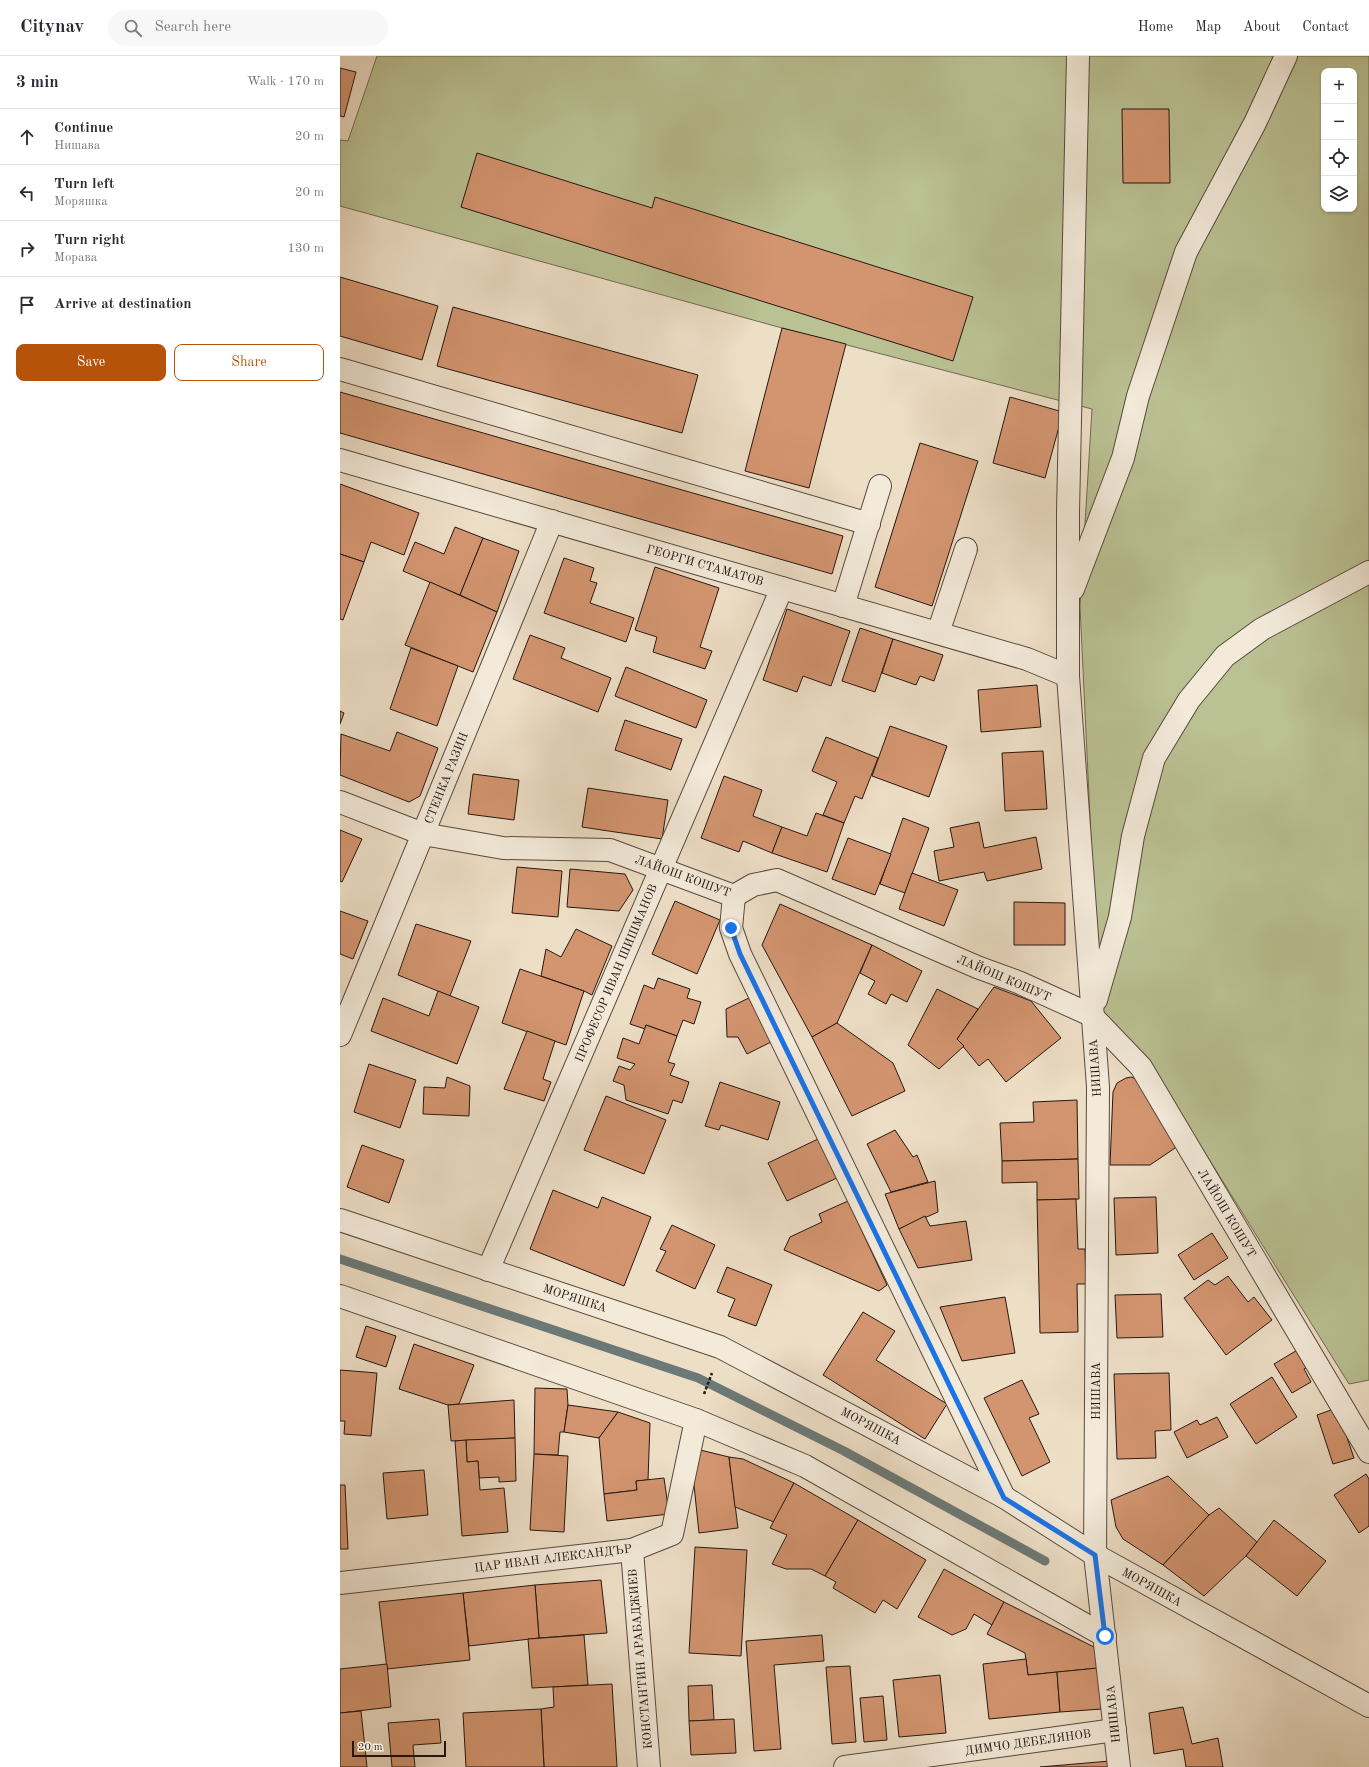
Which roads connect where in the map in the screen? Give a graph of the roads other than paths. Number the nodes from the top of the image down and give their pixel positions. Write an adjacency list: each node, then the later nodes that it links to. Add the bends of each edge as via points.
1 (1078, 56): 11 (street, НИШАВА)
2 (1286, 56): 11 (street, via 1256,123 1186,252 1138,396 1123,458)
3 (340, 369): 7 (street)
4 (340, 460): 6 (street, ГЕОРГИ СТАМАТОВ)
5 (880, 486): 7 (street)
6 (552, 521): 10 (street, ГЕОРГИ СТАМАТОВ); 16 (street, СТЕНКА РАЗИН)
7 (869, 524): 12 (street)
8 (966, 549): 13 (street)
9 (1369, 572): 19 (street, via 1262,629 1225,656 1189,700 1154,758 1133,836 1120,917)
10 (782, 588): 12 (street, ГЕОРГИ СТАМАТОВ); 17 (street, ПРОФЕСОР ИВАН ШИШМАНОВ)
11 (1068, 601): 14 (street, НИШАВА)
12 (843, 606): 13 (street, ГЕОРГИ СТАМАТОВ)
13 (938, 633): 14 (street, ГЕОРГИ СТАМАТОВ, via 1027,659)
14 (1068, 676): 19 (street, НИШАВА)
15 (340, 802): 16 (street, ЛАЙОШ КОШУТ)
16 (423, 834): 17 (street, ЛАЙОШ КОШУТ, via 503,848 610,850); 20 (street, СТЕНКА РАЗИН)
17 (661, 869): 18 (street, ЛАЙОШ КОШУТ); 22 (street, ПРОФЕСОР ИВАН ШИШМАНОВ)
18 (734, 896): 19 (street, ЛАЙОШ КОШУТ, via 753,885 777,880); 26 (street, via 731,928 740,954)
19 (1092, 1015): 25 (street, ЛАЙОШ КОШУТ, via 1141,1067); 28 (street, НИШАВА, via 1098,1087)
20 (340, 1035)
21 (340, 1220): 22 (street, МОРЯШКА)
22 (488, 1270): 26 (street, МОРЯШКА, via 720,1347)
23 (340, 1296): 24 (street)
24 (696, 1420): 27 (street, ЦАР ИВАН АЛЕКСАНДЪР, via 672,1534); 30 (street, via 805,1466)
25 (1369, 1452)
26 (1004, 1498): 28 (street, МОРЯШКА)
27 (632, 1550): 29 (street, ЦАР ИВАН АЛЕКСАНДЪР); 33 (street, КОНСТАНТИН АРАБАДЖИЕВ)
28 (1095, 1555): 30 (street, НИШАВА); 31 (street, МОРЯШКА)
29 (340, 1583)
30 (1105, 1636): 32 (street, НИШАВА)
31 (1369, 1706)
32 (1115, 1730): 34 (street, ДИМЧО ДЕБЕЛЯНОВ); 35 (street, НИШАВА)
33 (649, 1767)
34 (845, 1767)
35 (1119, 1767)

